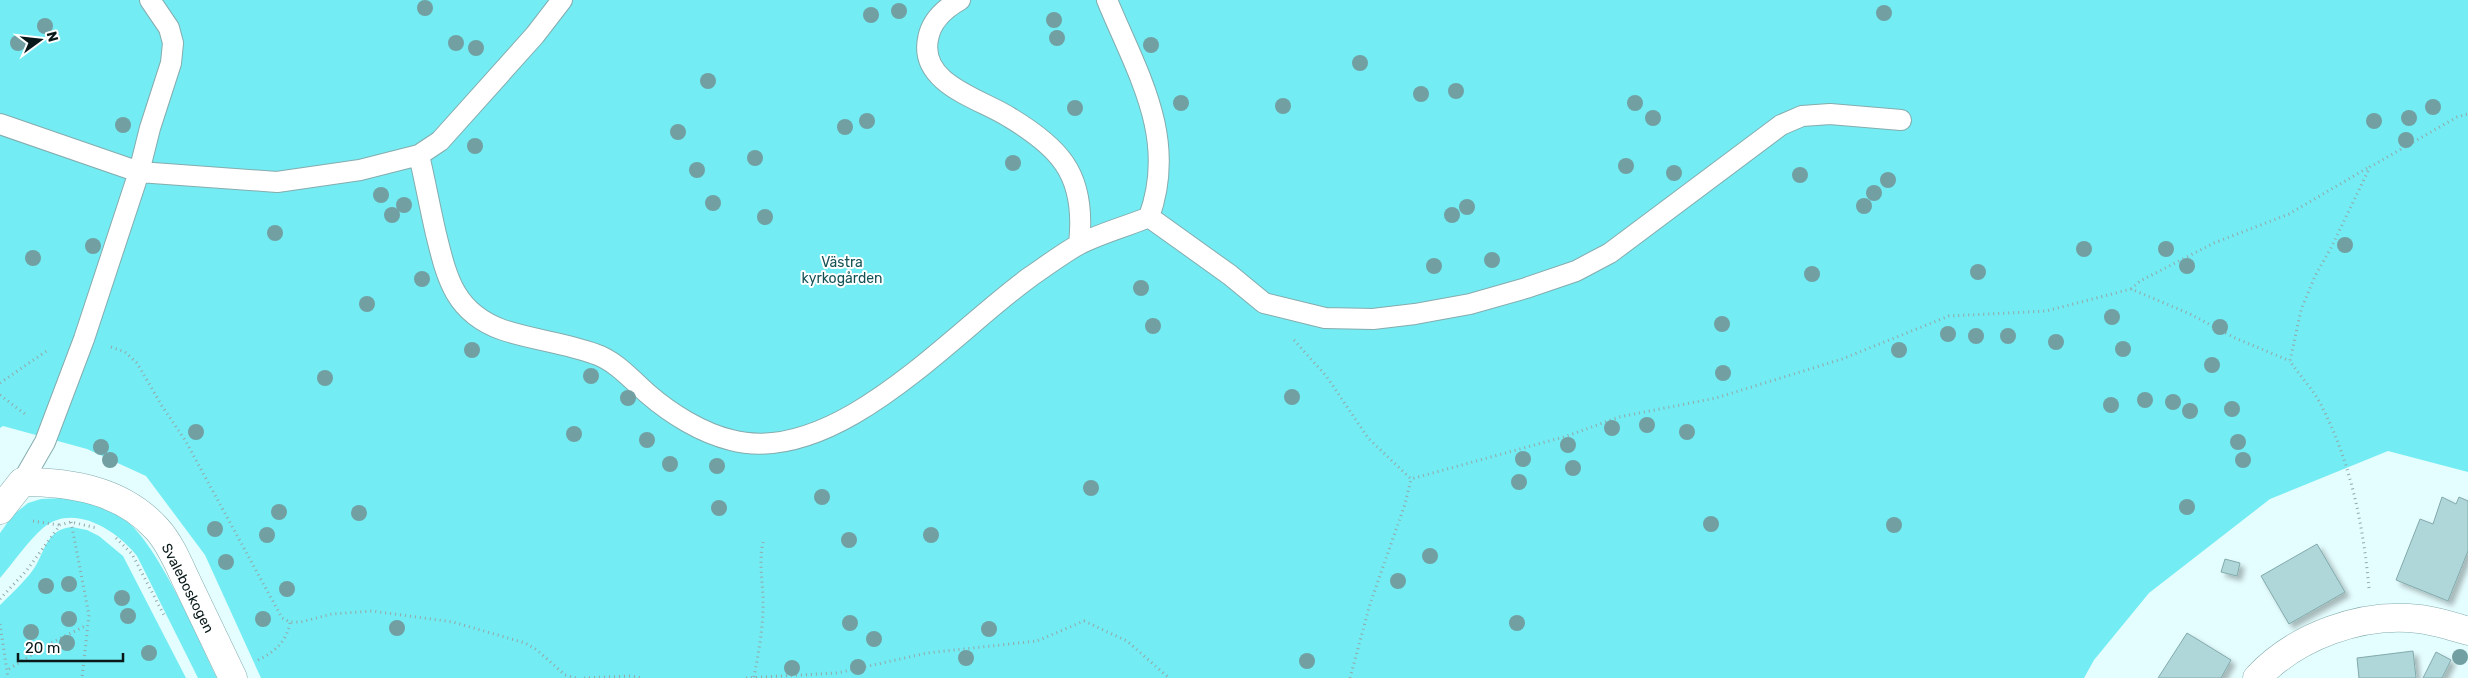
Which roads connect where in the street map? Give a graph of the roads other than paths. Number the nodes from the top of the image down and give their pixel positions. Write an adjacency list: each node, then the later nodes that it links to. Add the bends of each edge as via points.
1 (150, 0): 8 (lane, via 169,28 173,43 171,63)
2 (562, 0): 7 (lane, via 446,135)
3 (960, 0): 10 (lane, via 942,12 930,28 926,46 930,65 954,88 1007,115 1059,156 1076,189 1080,209)
4 (1107, 0): 9 (lane, via 1157,129 1159,176)
5 (1901, 120): 9 (lane, via 1830,114 1802,116 1781,124 1610,253 1576,270 1470,304 1373,320 1325,318 1264,303 1230,274)
6 (0, 124): 8 (lane)
7 (419, 155): 8 (lane, via 360,170 277,182); 10 (lane, via 447,279 458,299 477,317 527,338 597,354 688,421 714,436 754,445 796,438 830,425 882,396 1029,278)
8 (139, 172): 11 (lane, via 84,339 45,442)
9 (1149, 218): 10 (lane)
10 (1079, 244)
11 (22, 482): 12 (street); 14 (street, Svaleboskogen, via 58,483 93,490 118,499 158,529)
12 (0, 510)
13 (2468, 631): 15 (street, via 2417,618 2373,621 2307,641)
14 (232, 675)
15 (2257, 678)

